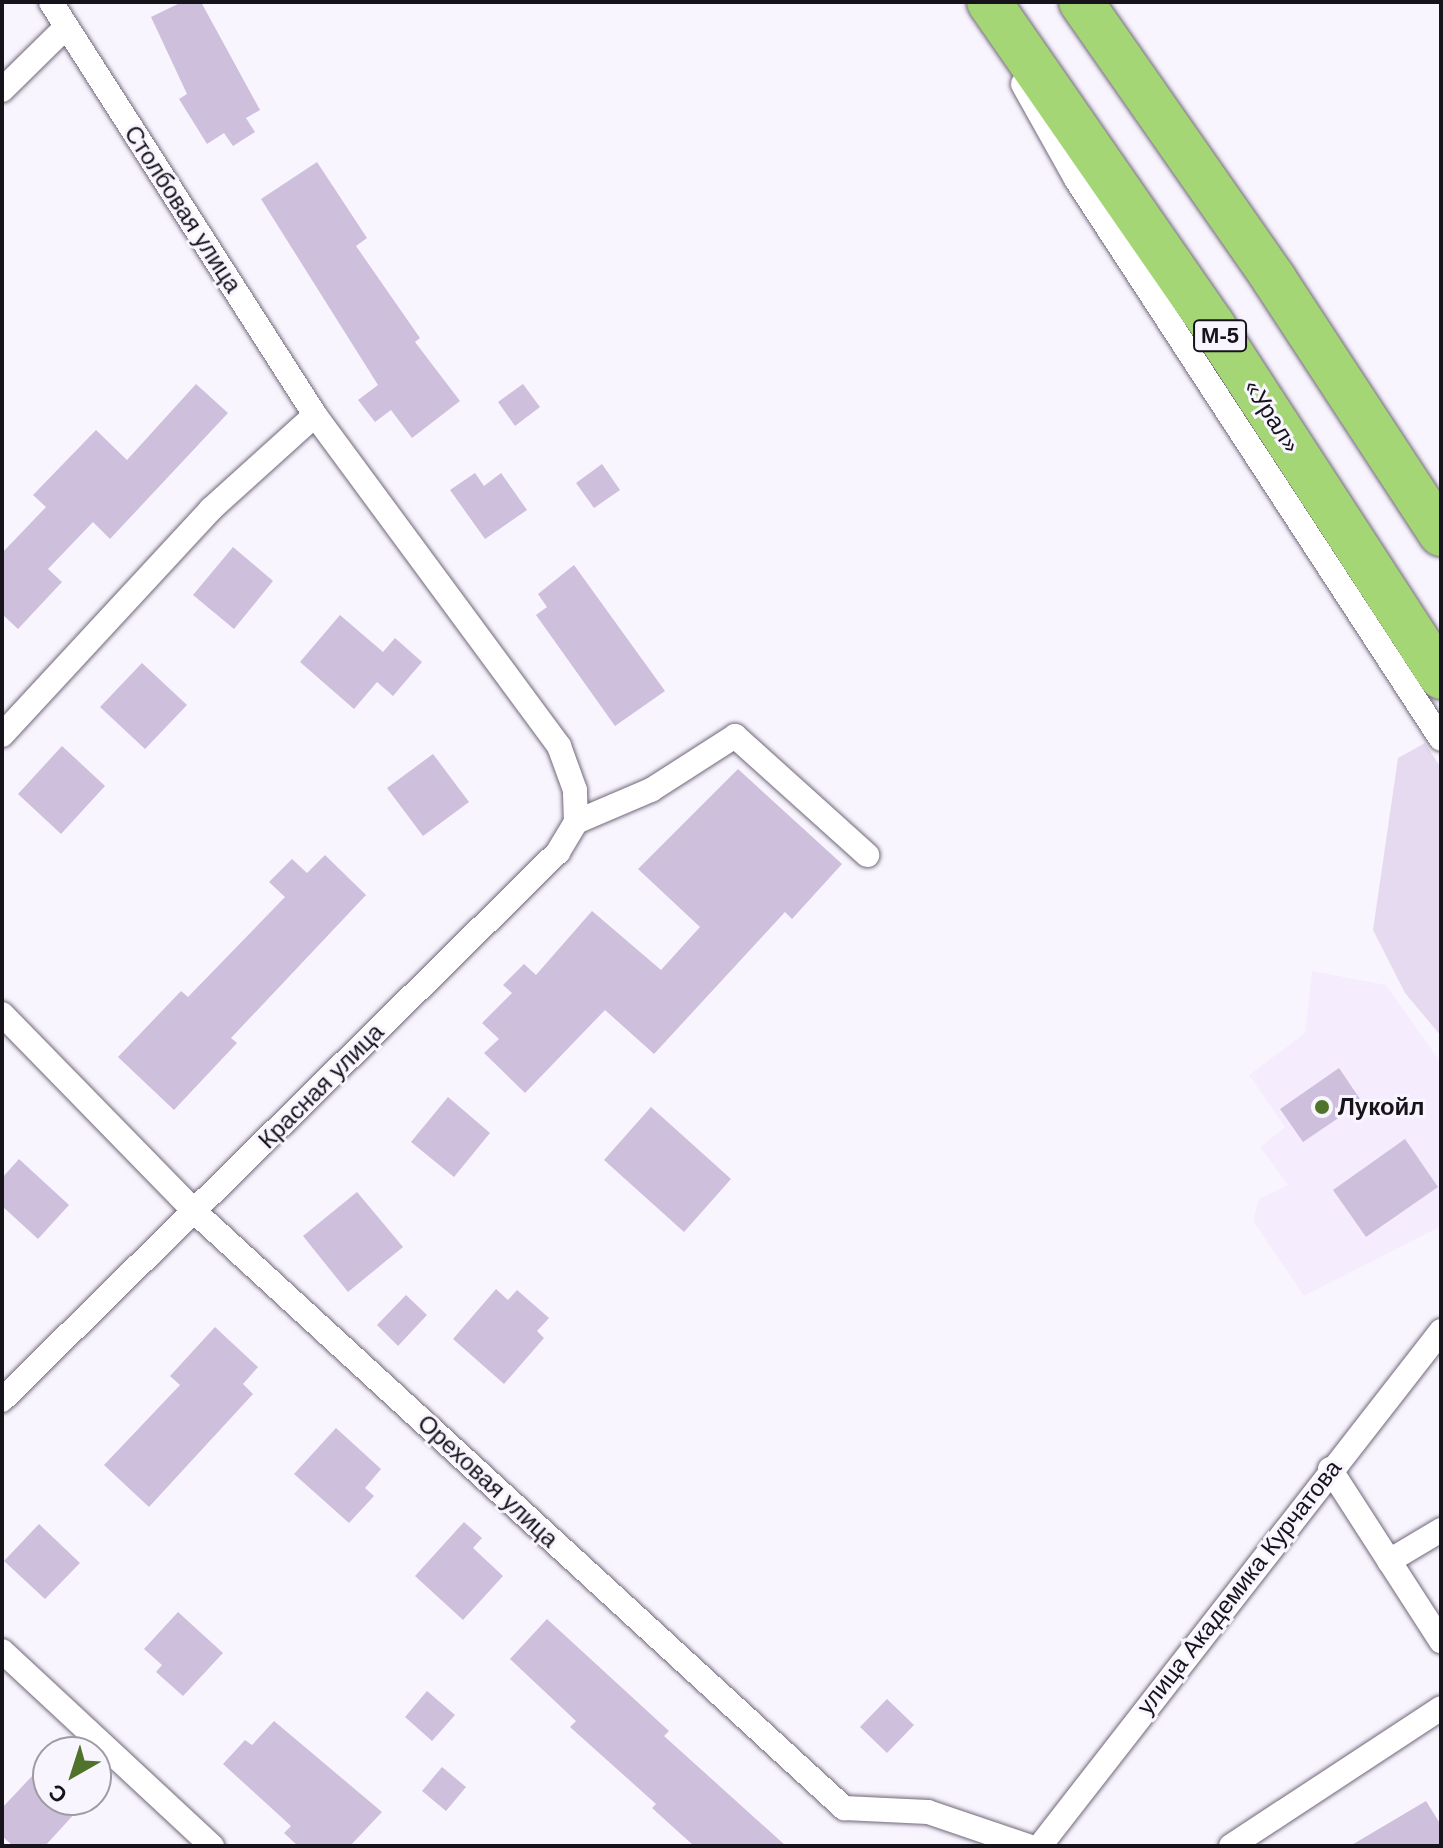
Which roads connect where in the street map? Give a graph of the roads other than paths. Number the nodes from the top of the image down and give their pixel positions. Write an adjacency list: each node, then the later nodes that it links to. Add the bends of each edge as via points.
1 (51, 2): 5 (street, Столбовая улица)
2 (976, 2): 11 (street, via 1076,179)
3 (989, 2): 9 (highway, «Урал» / М-5, via 1212,324)
4 (1081, 2): 8 (highway, via 1274,279)
5 (66, 27): 6 (street); 7 (street, Столбовая улица)
6 (2, 90)
7 (315, 415): 10 (street, via 211,509); 12 (street, Столбовая улица, via 559,746 575,790)
8 (1441, 534)
9 (1441, 677)
10 (2, 735)
11 (1441, 739)
12 (576, 822): 13 (street, via 651,790 735,736); 15 (street, Красная улица, via 558,852)
13 (867, 855)
14 (2, 1014): 15 (street, Ореховая улица)
15 (194, 1211): 17 (street, Красная улица); 25 (street, Ореховая улица, via 844,1808 928,1812)
16 (1441, 1331): 18 (street, улица Академика Курчатова)
17 (2, 1400)
18 (1330, 1469): 20 (street); 26 (street, улица Академика Курчатова)
19 (1441, 1530): 20 (street)
20 (1389, 1561): 21 (street)
21 (1441, 1641)
22 (2, 1651): 24 (street)
23 (1441, 1708): 27 (street)
24 (212, 1846)
25 (1028, 1846)
26 (1040, 1846)
27 (1231, 1846)

